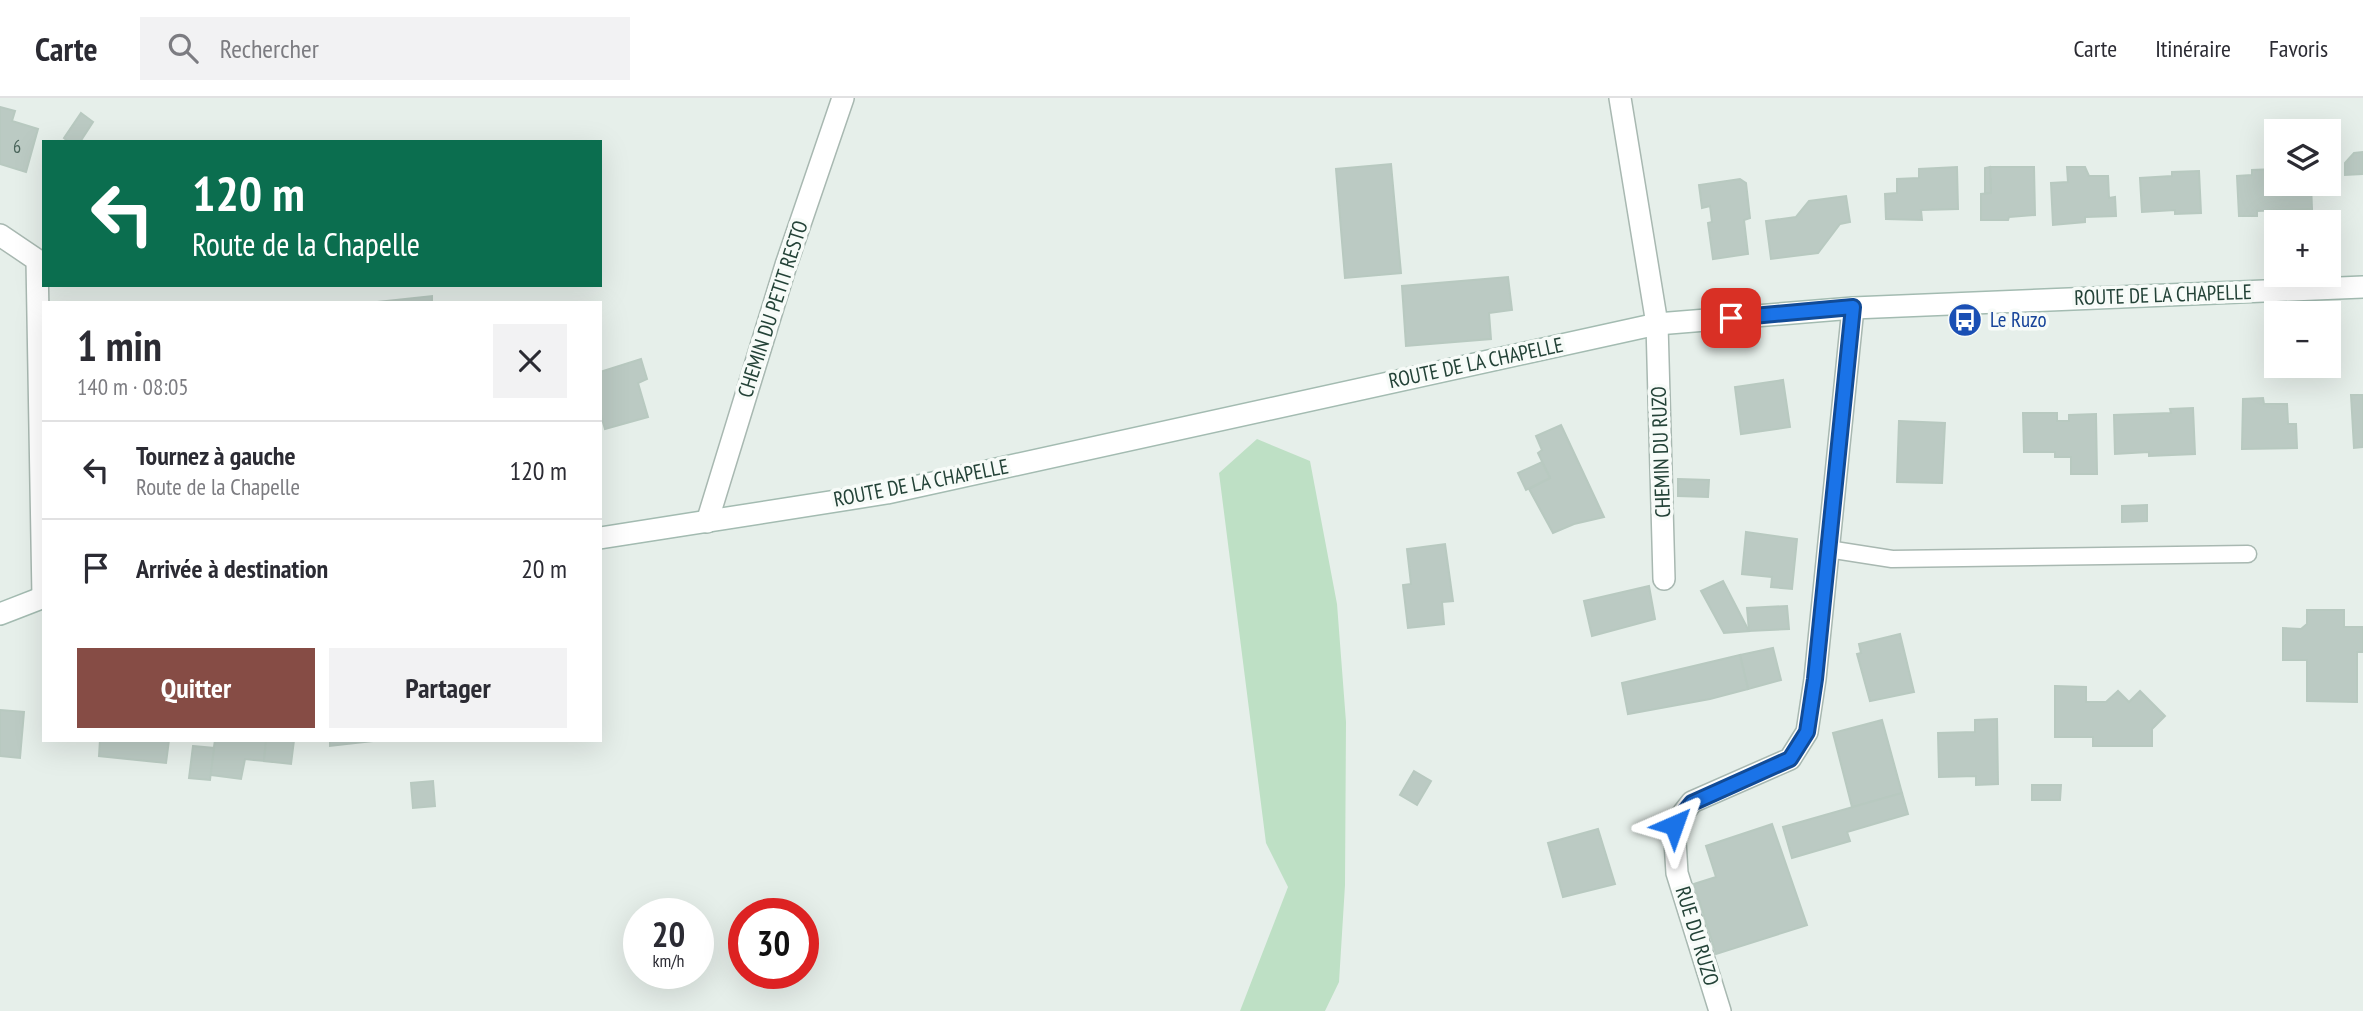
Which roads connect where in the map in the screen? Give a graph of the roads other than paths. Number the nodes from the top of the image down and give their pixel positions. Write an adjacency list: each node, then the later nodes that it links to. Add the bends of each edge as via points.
1 (843, 98): 7 (street, CHEMIN DU PETIT RESTO)
2 (1620, 98): 6 (street, CHEMIN DU RUZO)
3 (0, 236): 9 (street, via 37,260)
4 (2363, 287): 5 (street, ROUTE DE LA CHAPELLE)
5 (1853, 307): 6 (street, ROUTE DE LA CHAPELLE); 10 (street, RUE DU RUZO)
6 (1657, 324): 7 (street, ROUTE DE LA CHAPELLE, via 887,493); 12 (street, CHEMIN DU RUZO)
7 (707, 522): 8 (street, ROUTE DE LA CHAPELLE)
8 (602, 538)
9 (42, 541)
10 (1828, 549): 11 (lane, via 1892,559); 15 (street, RUE DU RUZO, via 1807,732 1790,759 1692,803 1674,825 1677,873)
11 (2248, 554)
12 (1664, 579)
13 (42, 597): 14 (street)
14 (0, 614)
15 (1720, 1011)

